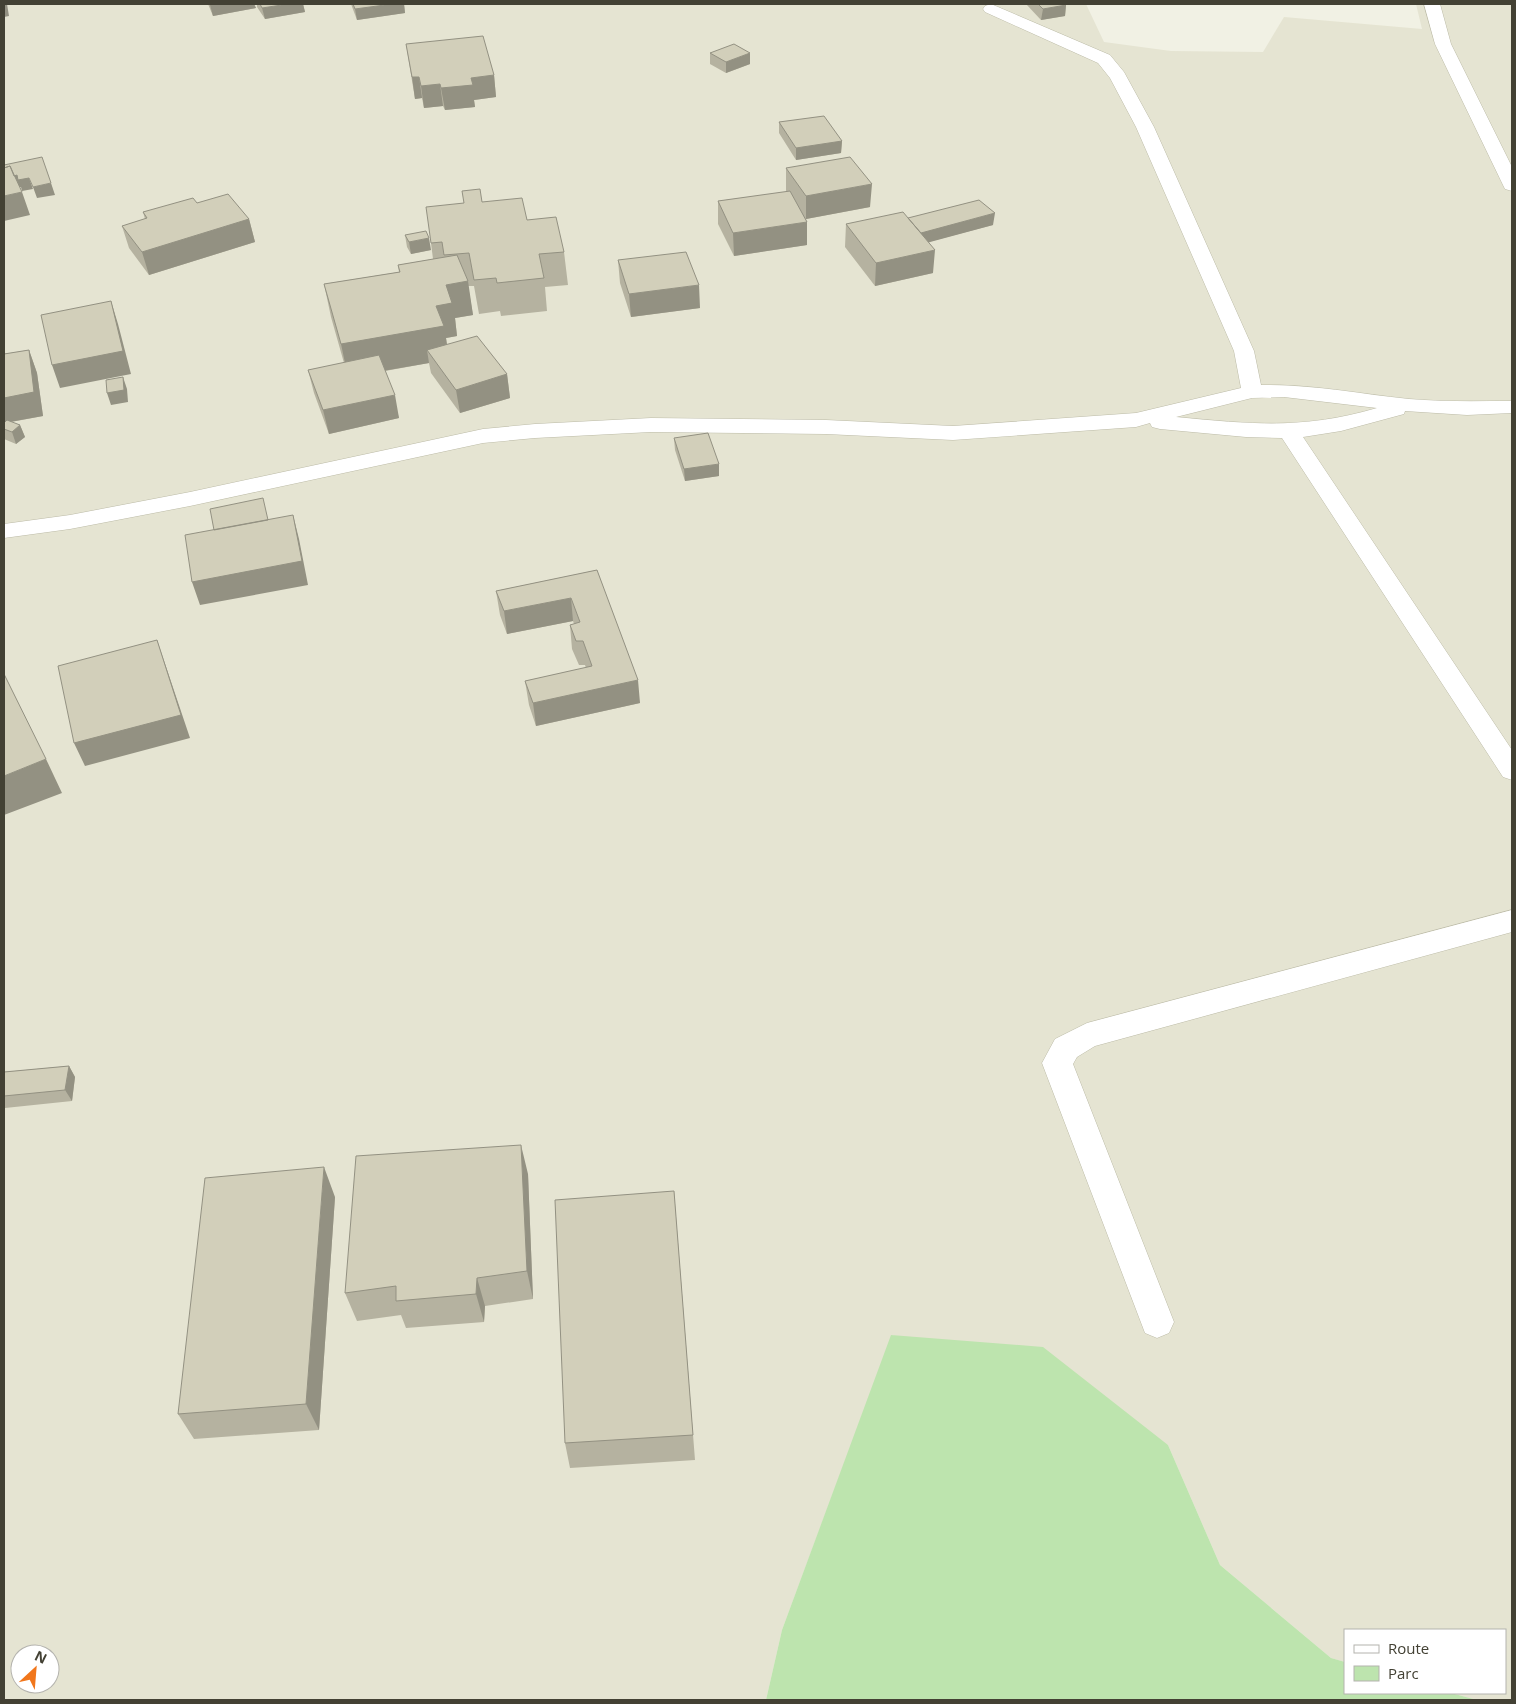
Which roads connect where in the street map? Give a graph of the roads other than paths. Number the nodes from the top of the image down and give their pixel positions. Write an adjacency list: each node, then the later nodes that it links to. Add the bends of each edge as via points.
1 (1432, 4): 3 (street, via 1443,44)
2 (991, 9): 4 (street, via 1104,59 1118,76 1145,127 1244,351)
3 (1512, 185)
4 (1252, 392): 5 (street, via 1284,391); 7 (street)
5 (1409, 405): 6 (street, via 1467,409); 8 (street, via 1333,426)
6 (1512, 407)
7 (1136, 420): 8 (street); 9 (street, via 953,433 651,424 483,436 190,499)
8 (1289, 432): 10 (street)
9 (4, 531)
10 (1512, 770)
11 (1512, 921): 12 (street, via 1086,1036 1066,1048 1057,1063)
12 (1157, 1322)

